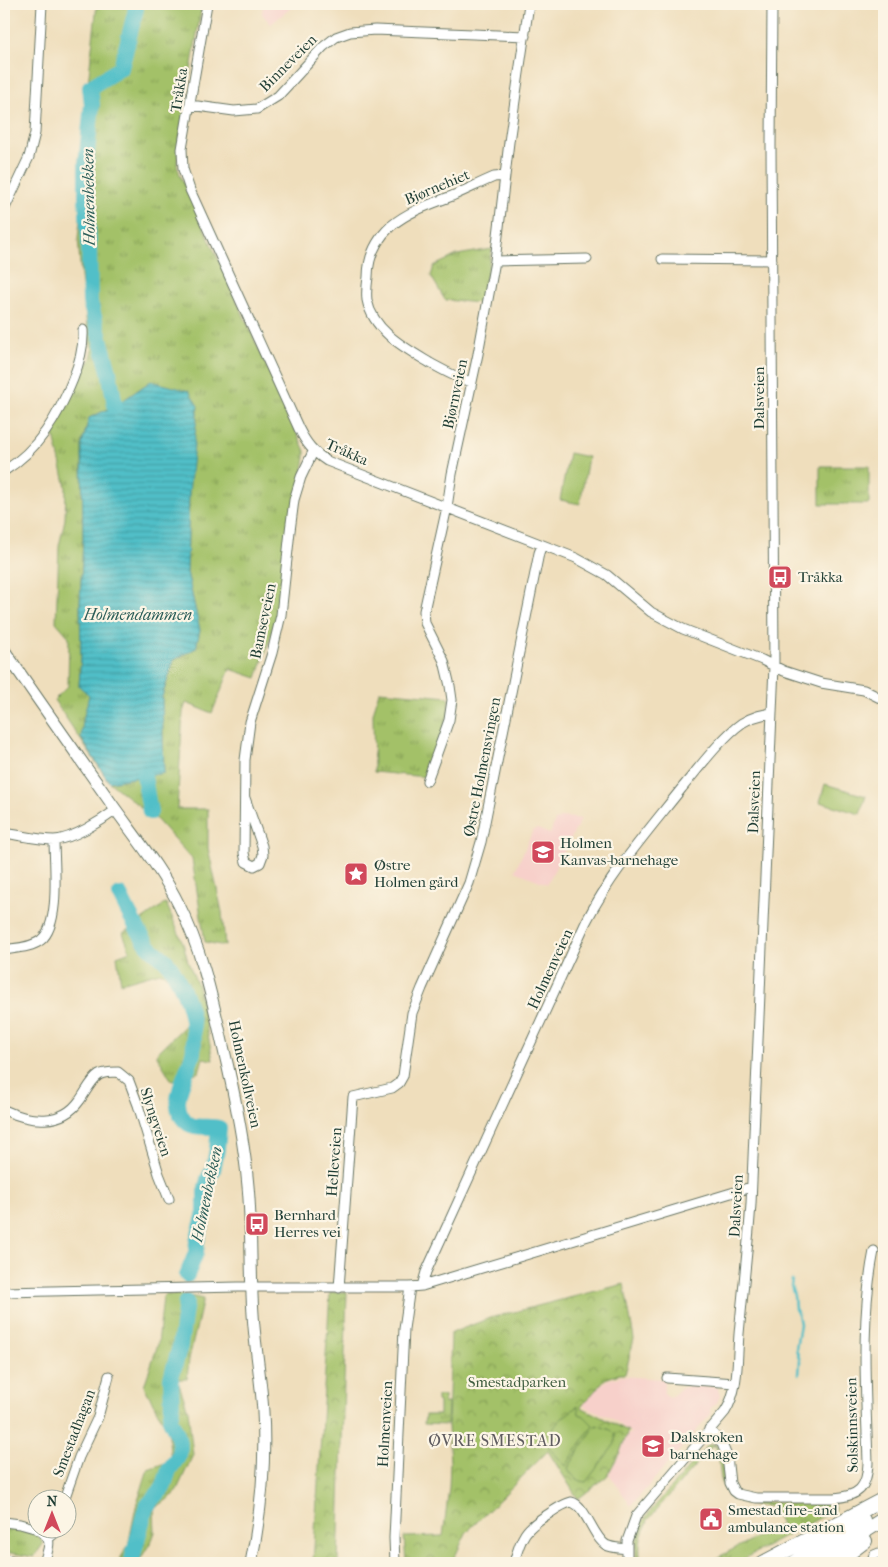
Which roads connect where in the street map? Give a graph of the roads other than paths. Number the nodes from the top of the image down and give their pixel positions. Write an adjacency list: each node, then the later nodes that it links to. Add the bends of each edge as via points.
1 (42, 4): 8 (street, via 34,140)
2 (206, 4): 6 (street, Tråkka)
3 (530, 4): 5 (street, Bjørnveien)
4 (772, 4): 11 (street, Dalsveien)
5 (525, 36): 6 (street, Binneveien, via 375,30 350,32 323,47 284,90 265,105 234,111); 7 (street, Bjørnveien)
6 (190, 105): 15 (street, Tråkka, via 182,149 184,175 299,429)
7 (505, 176): 12 (street, Bjørnveien); 14 (street, Bjørnehiet, via 494,177 405,216 380,238 368,263 368,302 382,328 409,351)
8 (4, 210)
9 (587, 259): 12 (street)
10 (662, 259): 11 (street)
11 (772, 260): 20 (street, Dalsveien)
12 (495, 261): 14 (street, Bjørnveien)
13 (83, 330): 16 (street, via 79,360 59,411 41,439)
14 (471, 382): 17 (street, Bjørnveien)
15 (311, 448): 17 (street, Tråkka, via 327,460); 24 (street, Bamseveien, via 294,500 281,615 250,722)
16 (4, 472)
17 (447, 507): 18 (street, Tråkka); 23 (street, Bjørnveien, via 424,615 444,662 452,708)
18 (542, 545): 20 (street, Tråkka, via 600,570 661,618); 29 (street, Østre Holmensvingen, via 481,842 469,883 412,1013 402,1080 392,1088)
19 (4, 650): 25 (main road, Holmenkollveien)
20 (774, 666): 21 (street, via 821,683 864,690); 22 (street, Dalsveien)
21 (884, 700)
22 (771, 713): 31 (street, Dalsveien); 35 (street, Holmenveien, via 744,722 718,746 646,833 601,896 586,922)
23 (427, 781)
24 (245, 798): 24 (street, Bamseveien, via 244,854 246,862 254,866 260,863 262,846)
25 (116, 810): 27 (street, via 87,828); 34 (main road, Holmenkollveien, via 173,892 206,974 244,1143)
26 (4, 833): 27 (street)
27 (54, 840): 28 (street, via 54,911 51,924 41,940 32,945)
28 (4, 950)
29 (353, 1097): 37 (street, Helleveien)
30 (4, 1110): 32 (street, Slyngveien, via 25,1118 53,1120 76,1106 97,1076 118,1072 129,1081)
31 (751, 1187): 35 (street); 41 (street, Dalsveien)
32 (169, 1199)
33 (874, 1251): 42 (street, Solskinnsveien, via 866,1303 868,1463 864,1484 855,1493 842,1498 742,1496 732,1488 722,1444)
34 (252, 1286): 37 (street); 38 (street); 56 (main road, Holmenkollveien, via 264,1456)
35 (422, 1286): 36 (street)
36 (410, 1287): 37 (street); 57 (street, Holmenveien, via 404,1335)
37 (339, 1288)
38 (4, 1292)
39 (109, 1376): 43 (street, Smestadhagan, via 98,1417)
40 (667, 1378): 41 (street)
41 (735, 1383): 42 (street, Dalsveien, via 728,1407)
42 (709, 1429): 51 (street, Dalsveien, via 636,1516 628,1533)
43 (68, 1490)
44 (884, 1499): 60 (highway)
45 (884, 1506): 61 (highway)
46 (884, 1519): 62 (highway)
47 (4, 1522): 48 (street)
48 (28, 1526)
49 (884, 1526): 63 (highway)
50 (49, 1540): 55 (street)
51 (626, 1548): 58 (street, via 605,1543 578,1506 571,1502 527,1530); 59 (street, Dalsveien)
52 (884, 1551): 64 (street, via 874,1555)
53 (4, 1560): 54 (main road)
54 (20, 1563)
55 (44, 1563)
56 (251, 1563)
57 (395, 1563)
58 (514, 1563)
59 (628, 1563)
60 (763, 1563)
61 (794, 1563)
62 (814, 1563)
63 (836, 1563)
64 (871, 1563)

